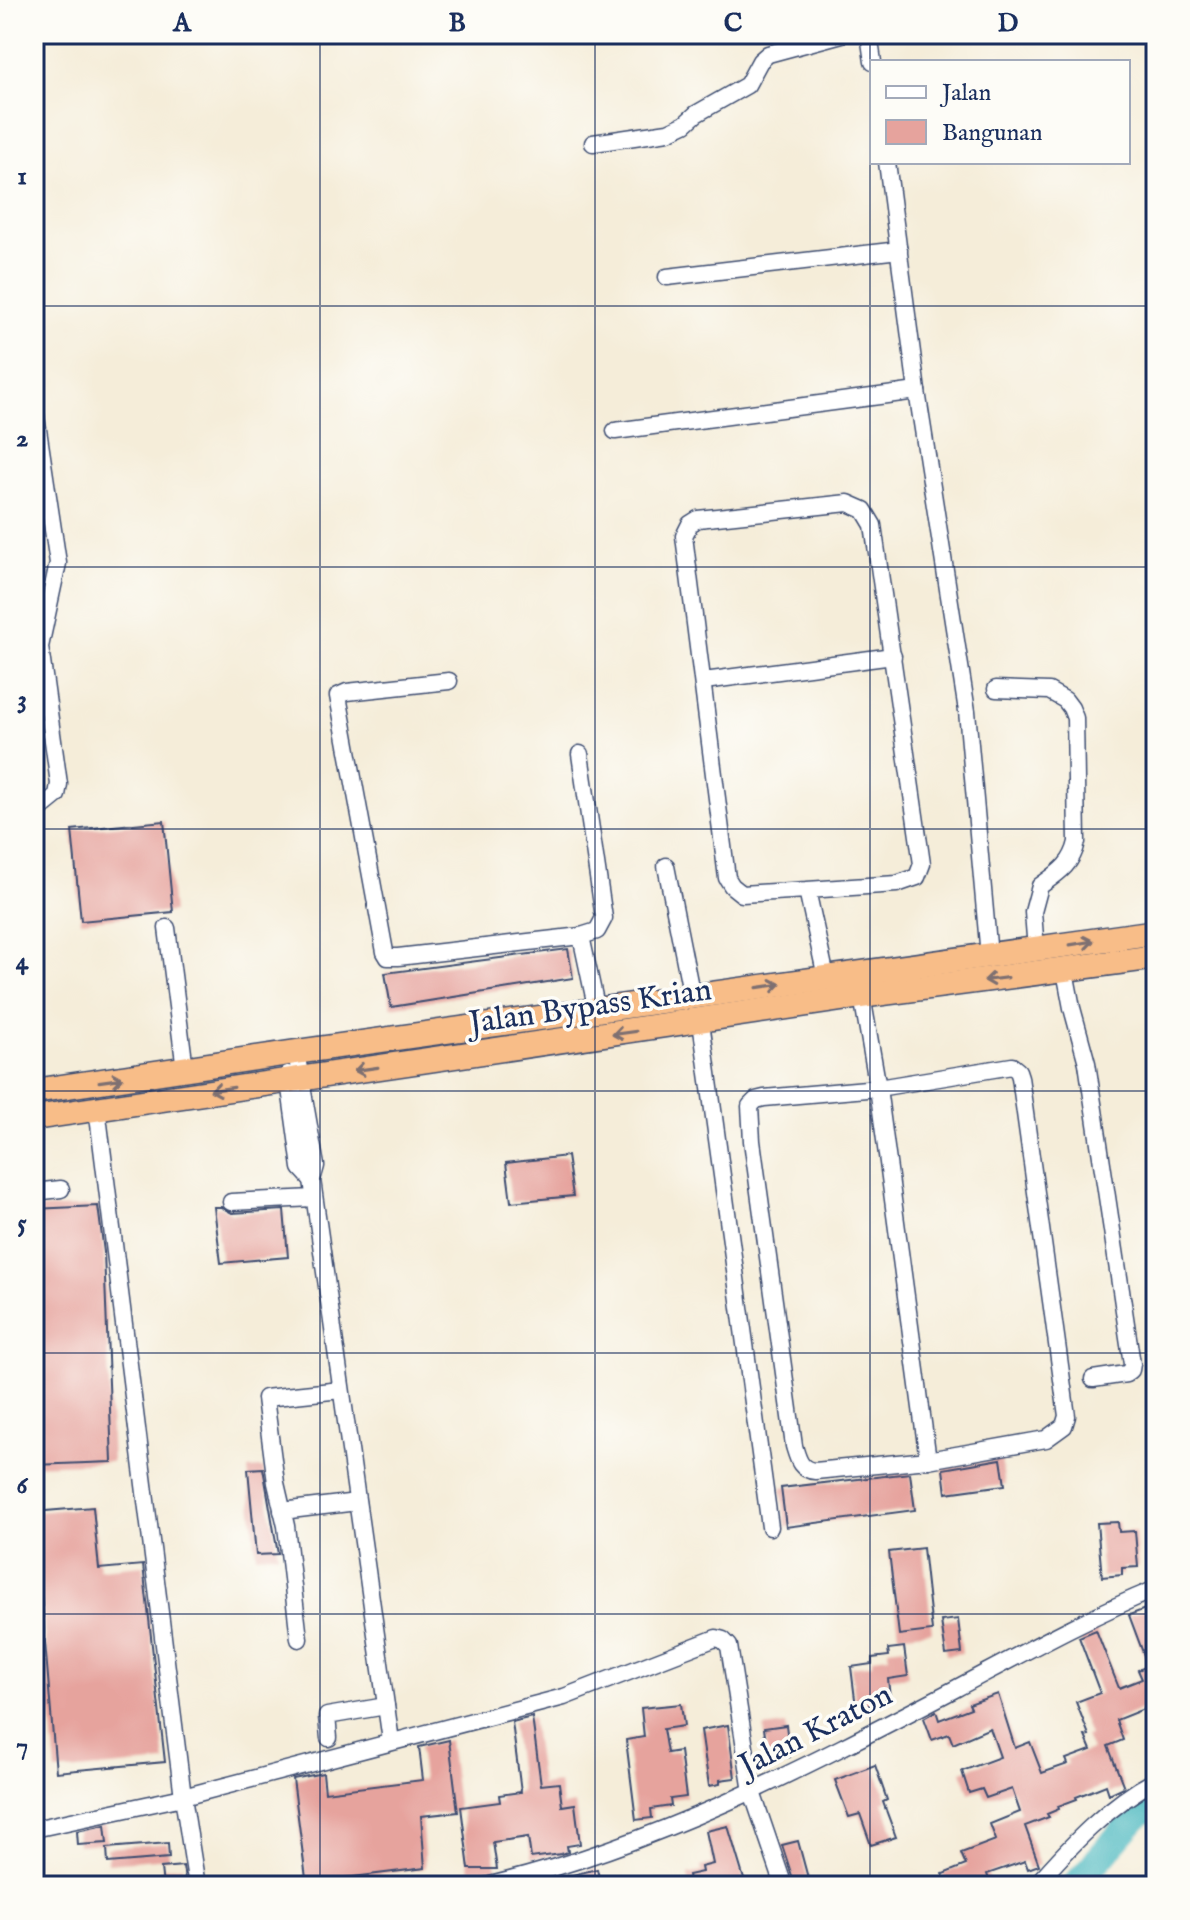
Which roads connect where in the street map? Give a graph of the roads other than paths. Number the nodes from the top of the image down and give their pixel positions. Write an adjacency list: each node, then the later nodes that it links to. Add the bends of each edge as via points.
1 (842, 34): 4 (street, via 768,54 747,85 668,132)
2 (869, 34): 3 (street)
3 (873, 60)
4 (593, 143)
5 (887, 164): 6 (street)
6 (899, 250): 7 (street); 8 (street)
7 (667, 277)
8 (917, 391): 10 (street); 25 (street, via 967,711)
9 (34, 403): 11 (street, via 58,563)
10 (615, 431)
11 (39, 639): 16 (street)
12 (893, 656): 14 (street); 14 (street, via 873,525 864,510 848,503 698,519 687,529 684,546); 20 (street, via 922,864 910,881 897,884)
13 (449, 681): 23 (street, via 338,696 385,952 398,957)
14 (704, 681): 20 (street, via 727,878 742,894)
15 (996, 689): 24 (street, via 1049,691 1065,700 1075,718 1077,842 1065,868 1040,886 1033,912)
16 (41, 696): 18 (street, via 59,784 57,795)
17 (580, 754): 23 (street, via 604,918 597,931)
18 (34, 809)
19 (666, 866): 30 (street)
20 (807, 890): 28 (street)
21 (167, 928): 34 (street)
22 (1156, 932): 24 (highway, Jalan Bypass Krian, one-way to 22)
23 (581, 936): 31 (street)
24 (1036, 950): 25 (highway, Jalan Bypass Krian)
25 (989, 956): 28 (highway, Jalan Bypass Krian)
26 (1156, 957): 27 (highway, Jalan Bypass Krian)
27 (1065, 971): 29 (highway, Jalan Bypass Krian, one-way to 29); 44 (street, via 1087,1063 1132,1364 1126,1374)
28 (826, 977): 30 (highway, Jalan Bypass Krian, one-way to 28)
29 (862, 996): 32 (highway, Jalan Bypass Krian); 36 (street)
30 (692, 997): 31 (highway, Jalan Bypass Krian)
31 (597, 1011): 33 (highway, Jalan Bypass Krian)
32 (701, 1022): 35 (highway, Jalan Bypass Krian, one-way to 35); 49 (street)
33 (291, 1053): 34 (highway, Jalan Bypass Krian); 35 (street)
34 (185, 1069): 37 (highway, Jalan Bypass Krian, one-way to 34)
35 (295, 1079): 38 (highway, Jalan Bypass Krian, one-way to 38); 42 (street, via 316,1166)
36 (878, 1088): 46 (street); 46 (street, via 756,1100 749,1109 752,1141 799,1461 815,1471); 46 (street, via 1012,1066 1018,1071 1067,1416 1064,1426 1046,1439)
37 (34, 1091)
38 (97, 1108): 39 (highway, Jalan Bypass Krian); 57 (street)
39 (34, 1118)
40 (61, 1189): 41 (street)
41 (34, 1192)
42 (314, 1198): 43 (street); 45 (street)
43 (231, 1202)
44 (1093, 1379)
45 (341, 1390): 47 (street); 48 (street, via 265,1398)
46 (928, 1460)
47 (357, 1502): 48 (street); 52 (street)
48 (282, 1511): 51 (street)
49 (770, 1527)
50 (1156, 1589): 56 (street, Jalan Kraton)
51 (299, 1639)
52 (386, 1706): 53 (street, via 327,1716); 54 (street)
53 (329, 1738)
54 (391, 1741): 56 (street, via 564,1697 720,1639 729,1646); 57 (street)
55 (1156, 1780): 62 (street, via 1098,1820)
56 (752, 1792): 60 (street, Jalan Kraton, via 601,1854); 61 (street)
57 (183, 1797): 58 (street); 59 (street)
58 (34, 1829)
59 (197, 1886)
60 (486, 1886)
61 (784, 1886)
62 (1035, 1886)

